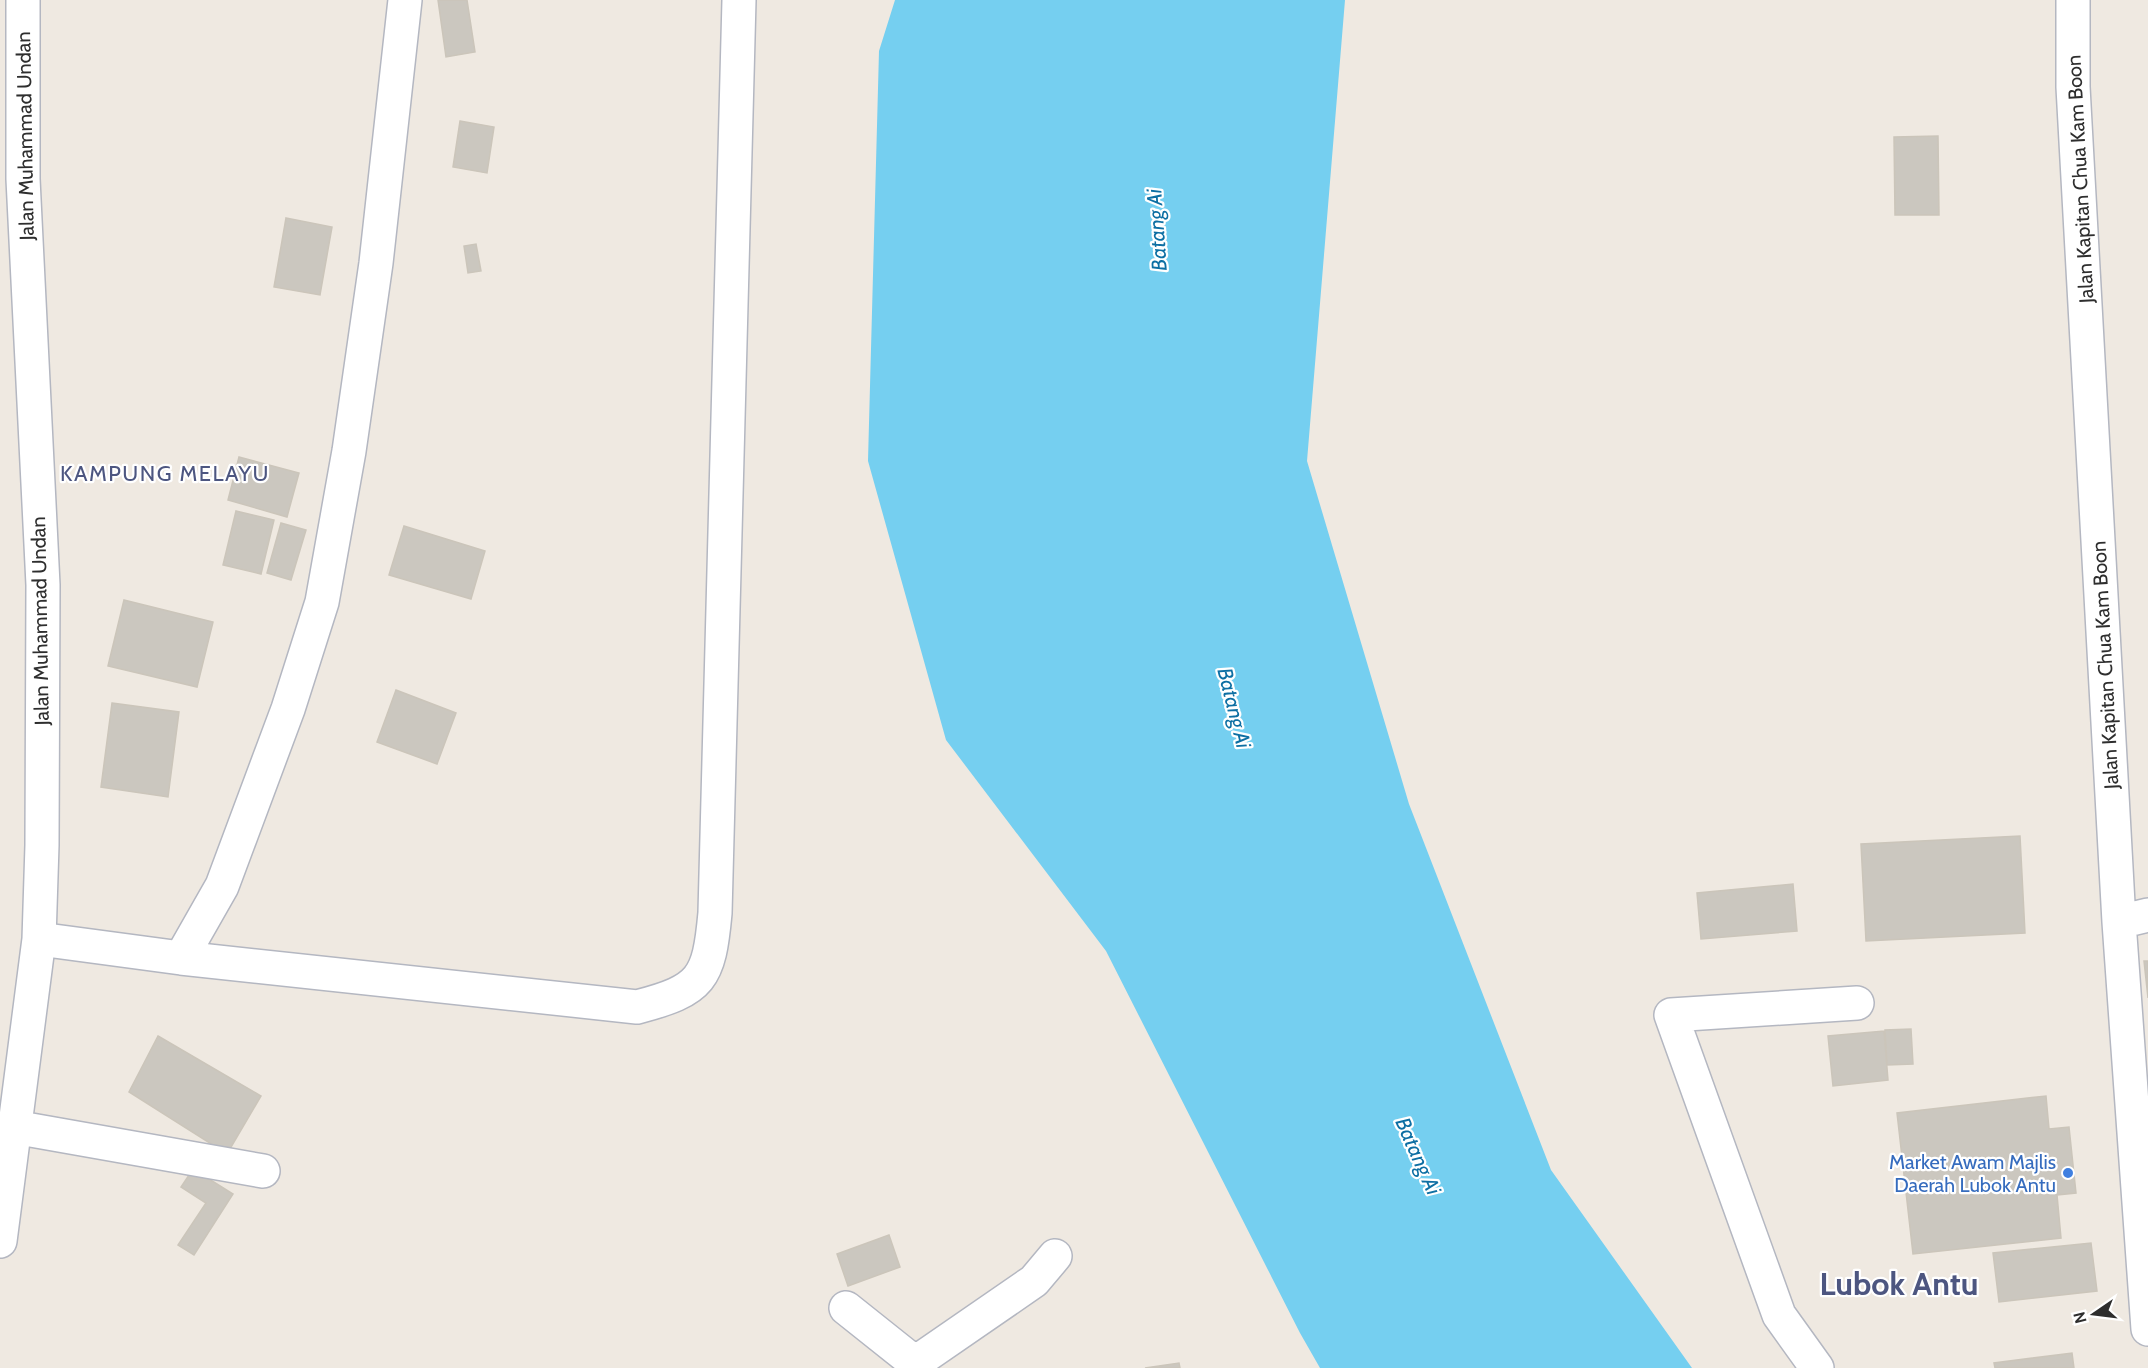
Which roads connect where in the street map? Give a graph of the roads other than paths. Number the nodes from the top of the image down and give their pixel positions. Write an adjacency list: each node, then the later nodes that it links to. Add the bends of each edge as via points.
1 (22, 0): 5 (street, Jalan Muhammad Undan)
2 (405, 0): 8 (street, via 376,263 322,602 288,709 222,886)
3 (739, 0): 8 (street, via 715,913 712,945 703,973 670,998 638,1007)
4 (2073, 0): 6 (street, Jalan Kapitan Chua Kam Boon, via 2073,87)
5 (11, 172): 7 (street, Jalan Muhammad Undan, via 43,585)
6 (2134, 918): 15 (street, Jalan Kapitan Chua Kam Boon)
7 (39, 939): 8 (street); 10 (street, Jalan Muhammad Undan)
8 (181, 958)
9 (1857, 1003): 17 (street, via 1671,1015 1779,1315)
10 (14, 1127): 11 (street); 12 (street, Jalan Muhammad Undan)
11 (263, 1171)
12 (0, 1240)
13 (1055, 1256): 16 (street, via 1034,1281)
14 (846, 1308): 16 (street)
15 (2148, 1329)
16 (915, 1365)
17 (1817, 1368)

